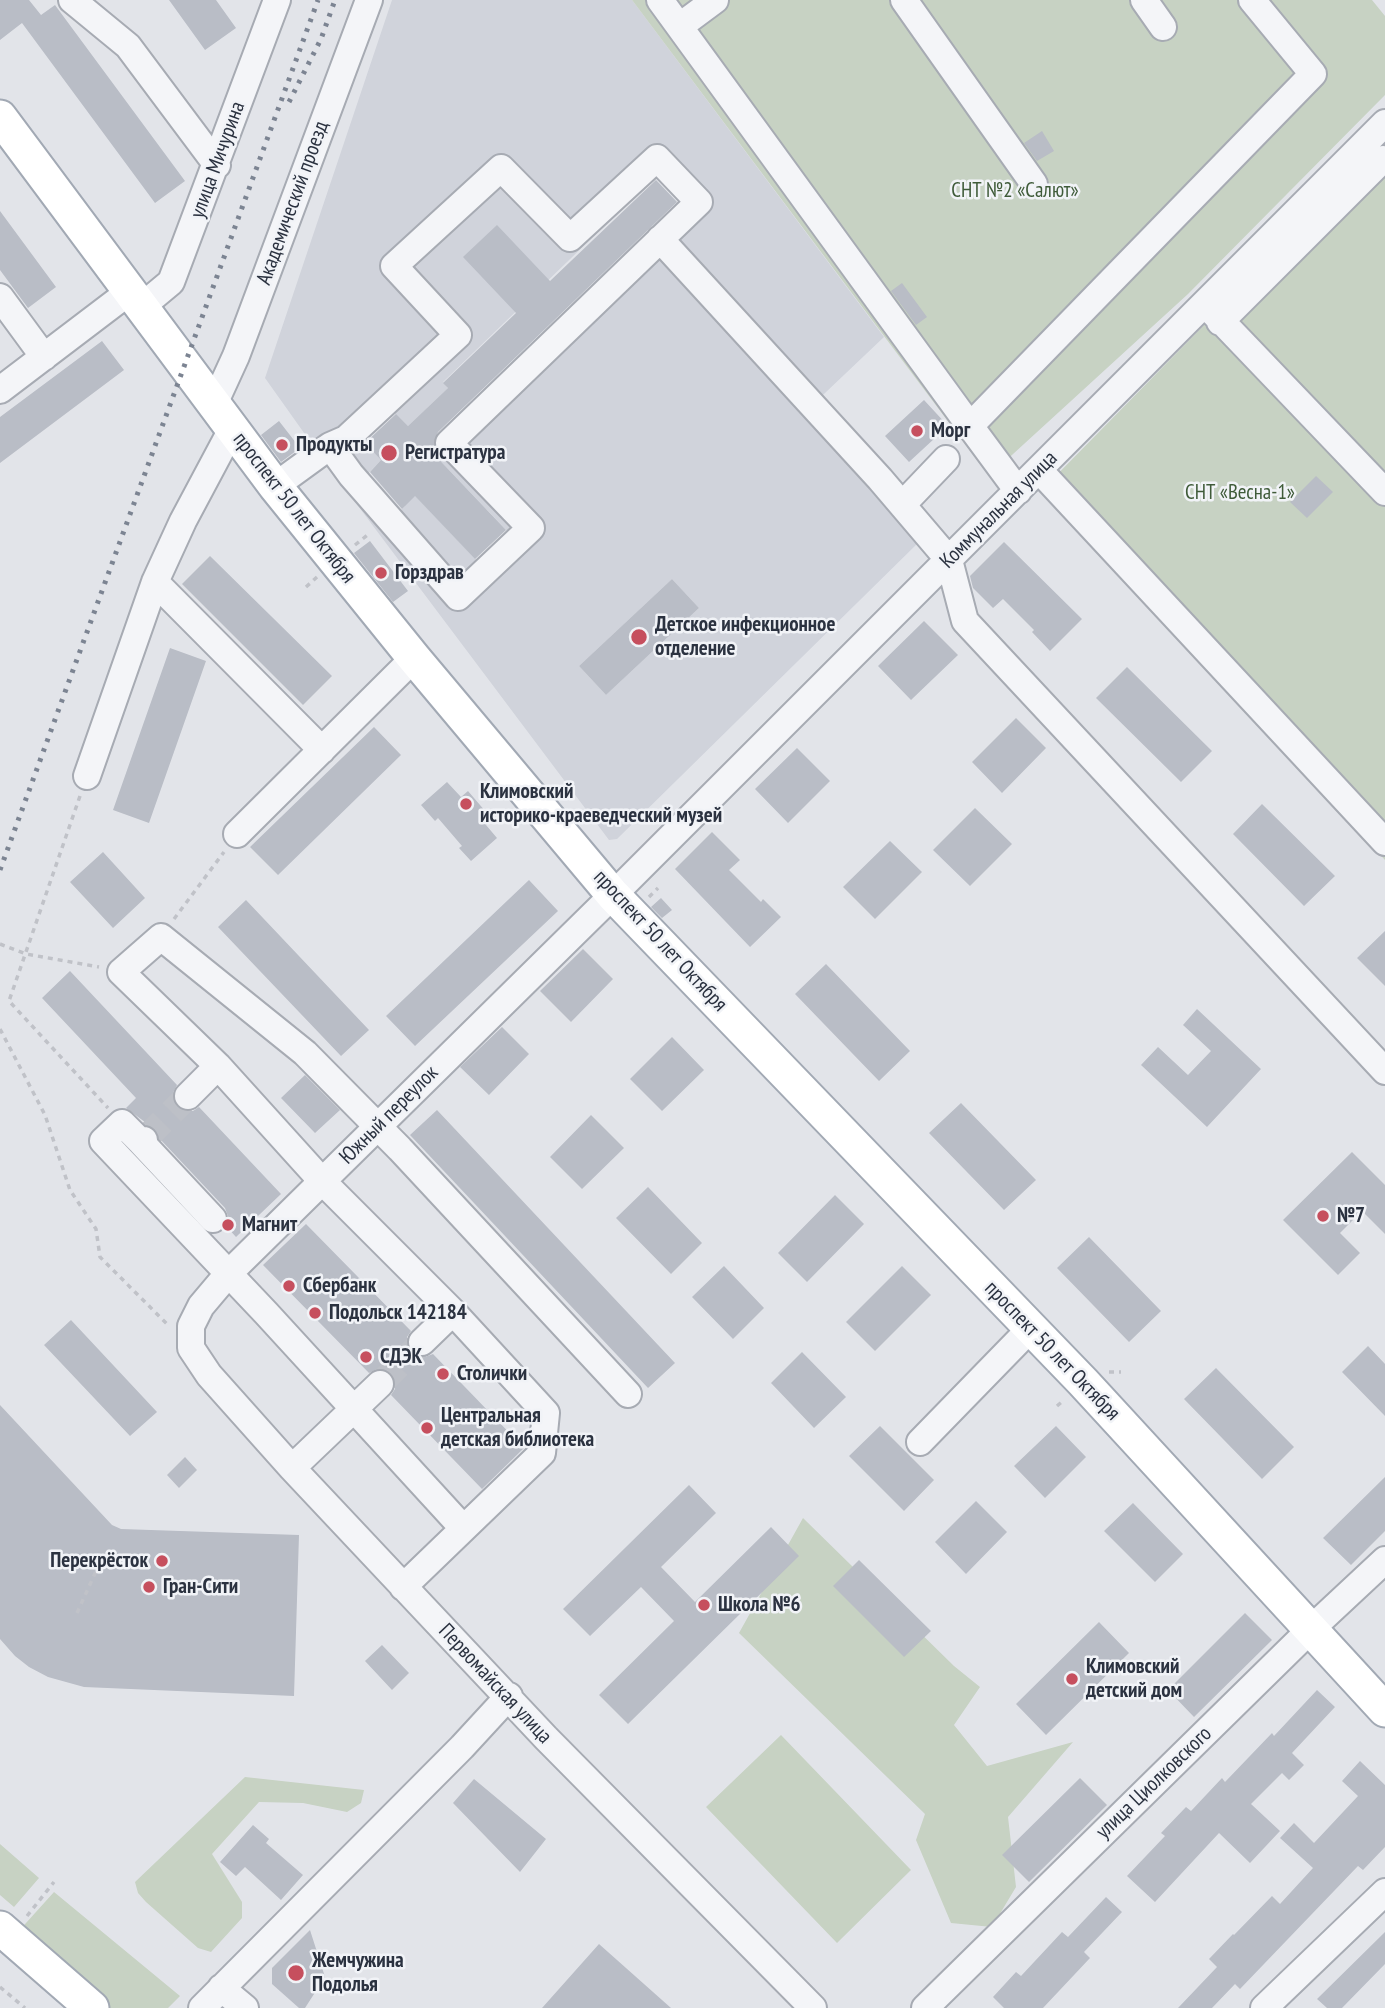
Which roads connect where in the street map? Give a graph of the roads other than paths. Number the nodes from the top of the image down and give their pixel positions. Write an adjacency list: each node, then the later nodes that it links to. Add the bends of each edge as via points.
1 (72, 0): 14 (street, via 128,46)
2 (276, 0): 14 (street, улица Мичурина)
3 (369, 0): 22 (street, Академический проезд, via 236,356)
4 (660, 0): 9 (street)
5 (715, 0): 9 (street)
6 (904, 0): 15 (street)
7 (1144, 0): 10 (street)
8 (1252, 0): 23 (street, via 1313,74)
9 (680, 26): 23 (street)
10 (1163, 27)
11 (0, 117): 18 (main road, проспект 50 лет Октября)
12 (1385, 123): 19 (street, Коммунальная улица)
13 (1385, 160): 19 (street)
14 (217, 165): 18 (street, улица Мичурина, via 172,282)
15 (1034, 184)
16 (660, 239): 24 (street, via 449,443 531,528 458,597); 24 (street, via 699,202 657,158 570,238 501,168 394,265 458,335 346,439); 30 (street)
17 (0, 297): 20 (street)
18 (135, 299): 20 (street, улица Мичурина); 22 (main road, проспект 50 лет Октября)
19 (1213, 313): 26 (street, Коммунальная улица); 29 (street)
20 (44, 357): 21 (street, улица Мичурина)
21 (0, 390)
22 (223, 416): 27 (main road, проспект 50 лет Октября); 32 (street, Академический проезд)
23 (970, 426): 28 (street)
24 (330, 446): 27 (street)
25 (946, 459): 30 (street)
26 (1039, 470): 28 (street, Коммунальная улица); 37 (street)
27 (275, 486): 33 (main road, проспект 50 лет Октября)
28 (1018, 491): 31 (street, Коммунальная улица)
29 (1385, 492)
30 (902, 505): 31 (street)
31 (949, 560): 38 (street, Коммунальная улица); 40 (street, via 965,621)
32 (155, 582): 34 (street); 35 (street, Академический проезд)
33 (414, 658): 34 (street); 38 (main road, проспект 50 лет Октября)
34 (322, 750): 36 (street)
35 (87, 776)
36 (237, 834)
37 (1385, 842)
38 (613, 895): 42 (street, Южный переулок); 47 (main road, проспект 50 лет Октября)
39 (218, 1066): 41 (street); 42 (street, via 121,972 161,937 305,1053); 43 (street)
40 (1385, 1071)
41 (188, 1096)
42 (377, 1126): 43 (street, Южный переулок); 51 (street)
43 (322, 1181): 45 (street, Южный переулок); 46 (street)
44 (213, 1219): 45 (street, via 122,1123 103,1141)
45 (228, 1274): 49 (street, Южный переулок, via 191,1326); 52 (street)
46 (453, 1312): 48 (street); 55 (street, via 546,1413 542,1453)
47 (1031, 1328): 53 (street); 58 (main road, проспект 50 лет Октября)
48 (422, 1342)
49 (191, 1348): 54 (street, Первомайская улица, via 209,1376)
50 (380, 1384): 52 (street)
51 (628, 1394)
52 (355, 1410): 54 (street); 55 (street)
53 (920, 1442)
54 (292, 1468): 57 (street, Первомайская улица)
55 (463, 1528): 57 (street)
56 (1385, 1560): 58 (street, улица Циолковского)
57 (403, 1587): 59 (street, Первомайская улица)
58 (1311, 1629): 60 (main road, проспект 50 лет Октября); 70 (street, улица Циолковского)
59 (509, 1696): 64 (street); 69 (street, Первомайская улица)
60 (1385, 1710)
61 (1385, 1892): 71 (street)
62 (11, 1924): 66 (main road)
63 (0, 1958): 65 (main road)
64 (221, 1988): 67 (street); 68 (street)
65 (59, 2008)
66 (92, 2008)
67 (202, 2008)
68 (245, 2008)
69 (813, 2008)
70 (925, 2008)
71 (1264, 2008)

